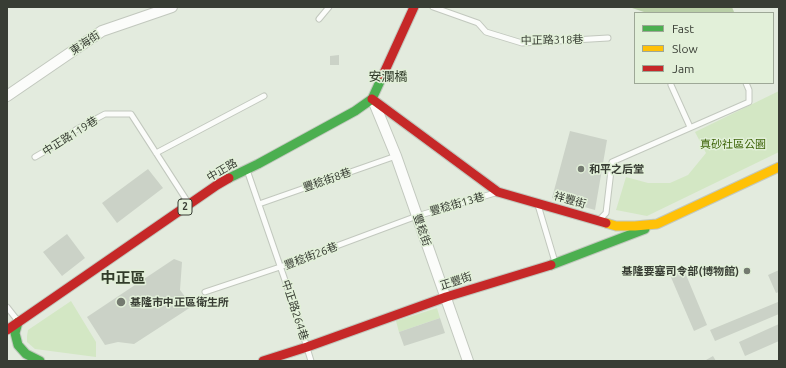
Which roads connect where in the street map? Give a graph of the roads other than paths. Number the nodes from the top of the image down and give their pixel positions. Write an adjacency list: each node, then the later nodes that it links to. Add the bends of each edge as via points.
1 (172, 7): 9 (street, 東海街, via 102,30)
2 (329, 7): 5 (lane)
3 (414, 7): 11 (street)
4 (433, 7): 6 (lane, 中正路318巷, via 478,23 486,32 522,43)
5 (319, 19)
6 (608, 38)
7 (746, 84): 12 (lane, via 749,102)
8 (671, 85): 12 (lane)
9 (7, 96)
10 (264, 96): 13 (lane)
11 (372, 99): 14 (street, 豐稔街); 17 (street, 中正路 / 2, via 355,111); 18 (street, 祥豐街)
12 (690, 128): 23 (lane, via 612,162 606,213)
13 (156, 153): 15 (lane, 中正路119巷, via 131,114 106,114 77,129); 19 (lane, 中正路119巷)
14 (396, 156): 20 (lane, 豐稔街8巷); 22 (street, 豐稔街)
15 (35, 157)
16 (779, 167): 24 (street, 祥豐街)
17 (246, 169): 19 (street, 中正路 / 2); 20 (lane, 中正路264巷)
18 (498, 192): 21 (street, 祥豐街); 22 (lane, 豐稔街13巷)
19 (189, 204): 31 (street, 中正路 / 2)
20 (259, 204): 27 (lane, 中正路264巷)
21 (538, 204): 23 (street, 祥豐街); 26 (lane)
22 (417, 216): 27 (lane, 豐稔街26巷); 29 (street, 豐稔街)
23 (598, 221): 24 (street, 祥豐街, via 616,226); 25 (street, via 603,226 604,233)
24 (657, 224): 25 (street, 正豐街)
25 (596, 248): 26 (street, 正豐街)
26 (556, 263): 29 (street, 正豐街)
27 (280, 267): 28 (lane, 豐稔街26巷); 33 (lane, 中正路264巷)
28 (205, 292)
29 (446, 297): 33 (street, 正豐街); 37 (street, 豐稔街)
30 (7, 306): 31 (lane)
31 (18, 322): 32 (street, 中正路 / 2); 34 (street, via 15,333 18,345 26,354)
32 (7, 330)
33 (307, 347): 35 (street, 正豐街); 36 (lane, 中正路264巷)
34 (40, 361)
35 (263, 361)
36 (311, 361)
37 (468, 361)

